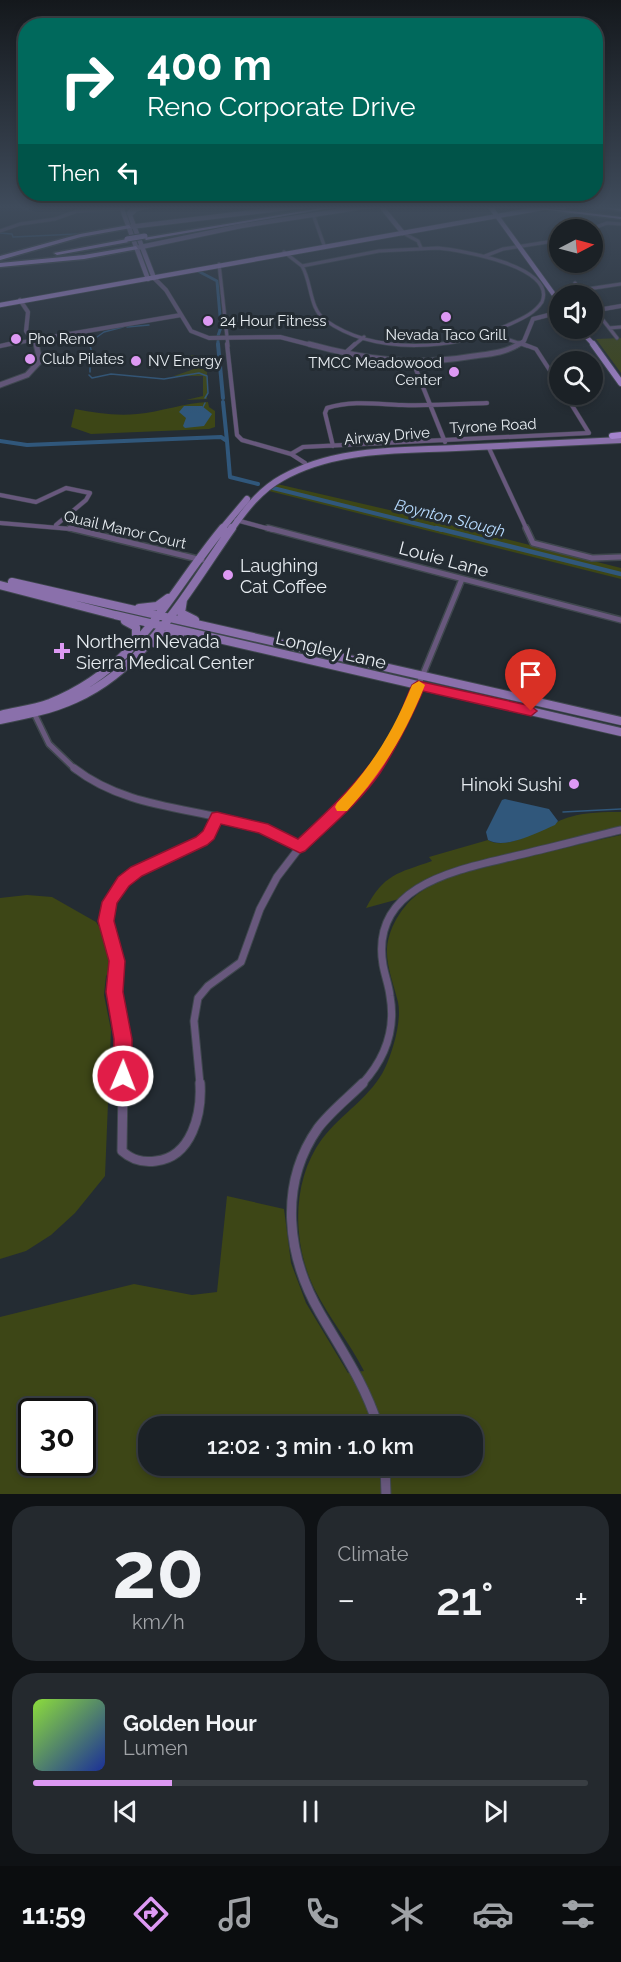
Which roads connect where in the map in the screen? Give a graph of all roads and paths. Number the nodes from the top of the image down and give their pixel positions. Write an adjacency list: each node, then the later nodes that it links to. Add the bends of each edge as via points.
1 (161, 275): 7 (main road)
2 (164, 275): 7 (main road)
3 (221, 275): 23 (street)
4 (305, 275): 21 (street, via 319,315 340,330)
5 (528, 275): 20 (street, via 543,295 542,304)
6 (539, 275): 10 (main road)
7 (151, 277): 11 (main road); 16 (street)
8 (621, 284): 9 (street)
9 (603, 287)
10 (549, 288)
11 (23, 300): 12 (main road); 26 (street, via 28,312 26,331)
12 (0, 304)
13 (621, 306): 14 (street)
14 (603, 308)
15 (549, 314): 28 (street, via 533,319)
16 (181, 315): 23 (street, via 195,334); 26 (street)
17 (603, 321): 19 (street)
18 (621, 327): 19 (street)
19 (609, 328): 22 (street)
20 (492, 334): 21 (street, via 430,344); 28 (street)
21 (364, 337): 30 (street)
22 (617, 338)
23 (227, 339): 30 (street, via 280,337); 44 (street, via 237,435 242,440)
24 (588, 339): 27 (main road)
25 (590, 339): 27 (main road)
26 (34, 340): 29 (street); 34 (street, via 40,356 37,366)
27 (591, 342): 33 (main road)
28 (521, 344): 31 (street, via 510,350 452,360); 32 (street, via 537,351)
29 (0, 346)
30 (344, 354): 31 (street)
31 (413, 362): 36 (street)
32 (549, 369)
33 (621, 383)
34 (0, 385)
35 (488, 403): 36 (street)
36 (430, 404): 40 (street); 41 (street, via 358,402 330,407 325,413)
37 (572, 405): 40 (street, Tyrone Road, via 589,433)
38 (612, 436): 39 (main road); 40 (main road, Airway Drive)
39 (621, 437): 42 (main road, Airway Drive)
40 (445, 443): 41 (street, Tyrone Road); 42 (main road); 43 (main road); 45 (main road, Airway Drive, via 364,450)
41 (333, 446): 44 (street, Tyrone Road, via 303,447)
42 (488, 446): 43 (main road, Airway Drive); 51 (street, via 533,543 592,558)
43 (406, 450): 46 (main road, Airway Drive, via 338,457)
44 (291, 454): 45 (street)
45 (305, 463): 46 (main road); 48 (main road, Airway Drive, via 260,487)
46 (281, 478): 48 (main road, Airway Drive)
47 (0, 495): 50 (street, via 37,502 66,488 91,494)
48 (234, 519): 52 (main road, Airway Drive); 53 (main road, Airway Drive); 56 (street, Louie Lane)
49 (0, 523): 50 (street, Quail Manor Court)
50 (56, 525): 52 (street, Quail Manor Court)
51 (621, 557)
52 (200, 560): 53 (street, Quail Manor Court); 54 (main road, Airway Drive)
53 (208, 561): 58 (main road, Airway Drive)
54 (192, 571): 59 (main road, via 157,606 142,609); 62 (main road, Airway Drive)
55 (0, 579): 59 (main road, Longley Lane)
56 (462, 579): 61 (street, Louie Lane); 67 (street)
57 (0, 585): 60 (main road, Longley Lane)
58 (188, 590): 62 (main road, Airway Drive); 64 (main road, via 180,607 184,615)
59 (111, 605): 62 (main road, Longley Lane)
60 (82, 607): 62 (main road, Longley Lane); 65 (main road, via 133,624 137,636)
61 (621, 620)
62 (160, 621): 63 (main road, Longley Lane); 64 (main road, Longley Lane); 65 (main road); 66 (main road)
63 (206, 636): 66 (main road, via 165,635); 68 (main road, Longley Lane)
64 (247, 636): 67 (main road, Longley Lane)
65 (133, 649): 69 (main road, via 92,684)
66 (127, 666): 69 (main road, via 83,696)
67 (422, 676): 68 (street); 72 (main road, Longley Lane)
68 (418, 685): 73 (main road, Longley Lane); 76 (street, via 398,732 374,771)
69 (33, 711): 70 (main road); 71 (main road); 74 (street, via 57,754 91,782 140,803)
70 (0, 714)
71 (0, 720)
72 (621, 721)
73 (621, 730)
74 (217, 817): 76 (street, via 262,828); 76 (street, via 201,841 124,881 107,913 117,961 115,992 123,1039 122,1151 132,1160 166,1160 183,1148 193,1130 201,1098 195,1005 208,986 241,962 268,891)
75 (621, 830): 77 (street, via 431,880 402,901 384,933 382,957 392,1014 383,1056 308,1143 297,1171 291,1206 299,1271 363,1384)
76 (300, 847)
77 (376, 1416)
78 (385, 1476): 79 (street)
79 (386, 1494)

